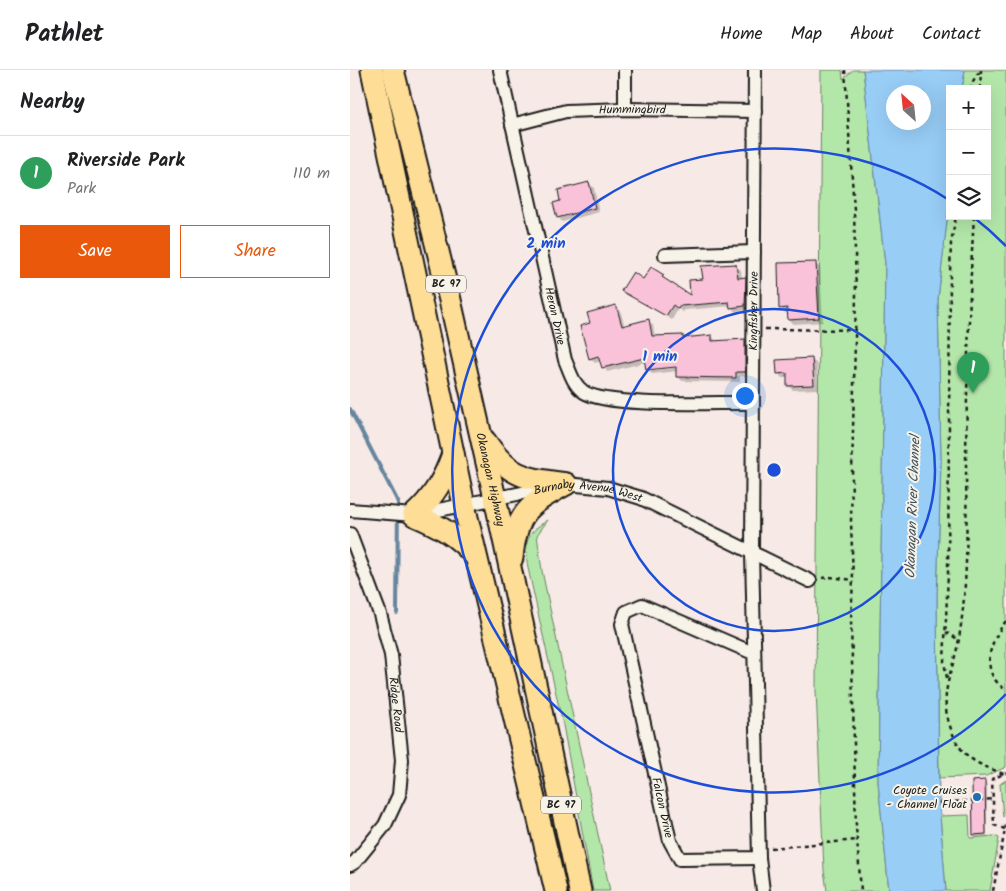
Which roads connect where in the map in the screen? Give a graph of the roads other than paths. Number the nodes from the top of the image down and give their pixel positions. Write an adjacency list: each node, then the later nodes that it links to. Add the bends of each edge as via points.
1 (372, 70): 13 (highway, BC 97)
2 (393, 70): 12 (highway, Okanagan Highway / BC 97)
3 (500, 70): 8 (street, Heron Drive)
4 (625, 70): 6 (street)
5 (755, 70): 7 (street, Kingfisher Drive)
6 (625, 109): 7 (street, Hummingbird); 8 (street, Hummingbird, via 566,111)
7 (755, 111): 9 (street, Kingfisher Drive)
8 (512, 125): 11 (street, Heron Drive, via 565,360 575,383 585,392 612,402)
9 (754, 252): 10 (street); 11 (street, Kingfisher Drive)
10 (665, 255)
11 (752, 402): 20 (street, Kingfisher Drive)
12 (481, 434): 14 (highway, via 498,460 512,472); 15 (highway, Okanagan Highway / BC 97)
13 (453, 454): 16 (highway, BC 97); 18 (highway, via 439,487)
14 (566, 484): 15 (street, Burnaby Avenue West); 20 (street, Burnaby Avenue West, via 608,488 641,498); 22 (highway, via 536,501 522,517 514,540)
15 (495, 498): 16 (street, Burnaby Avenue West); 22 (highway, Okanagan Highway / BC 97)
16 (464, 505): 18 (street, Burnaby Avenue West); 21 (highway, BC 97)
17 (350, 510): 18 (street, Burnaby Avenue West)
18 (414, 515): 21 (highway, via 450,532)
19 (350, 534): 26 (street, Ridge Road, via 380,614 391,655 402,760 399,795 385,825 356,862)
20 (752, 553): 23 (street, Burnaby Avenue West); 24 (street)
21 (476, 557): 27 (highway, BC 97)
22 (511, 571): 28 (highway, Okanagan Highway / BC 97)
23 (810, 581)
24 (753, 653): 25 (street); 25 (street, Falcon Drive, via 642,604 626,612 622,624 670,841 680,859)
25 (759, 854): 29 (street)
26 (350, 865)
27 (556, 891)
28 (580, 891)
29 (763, 891)

